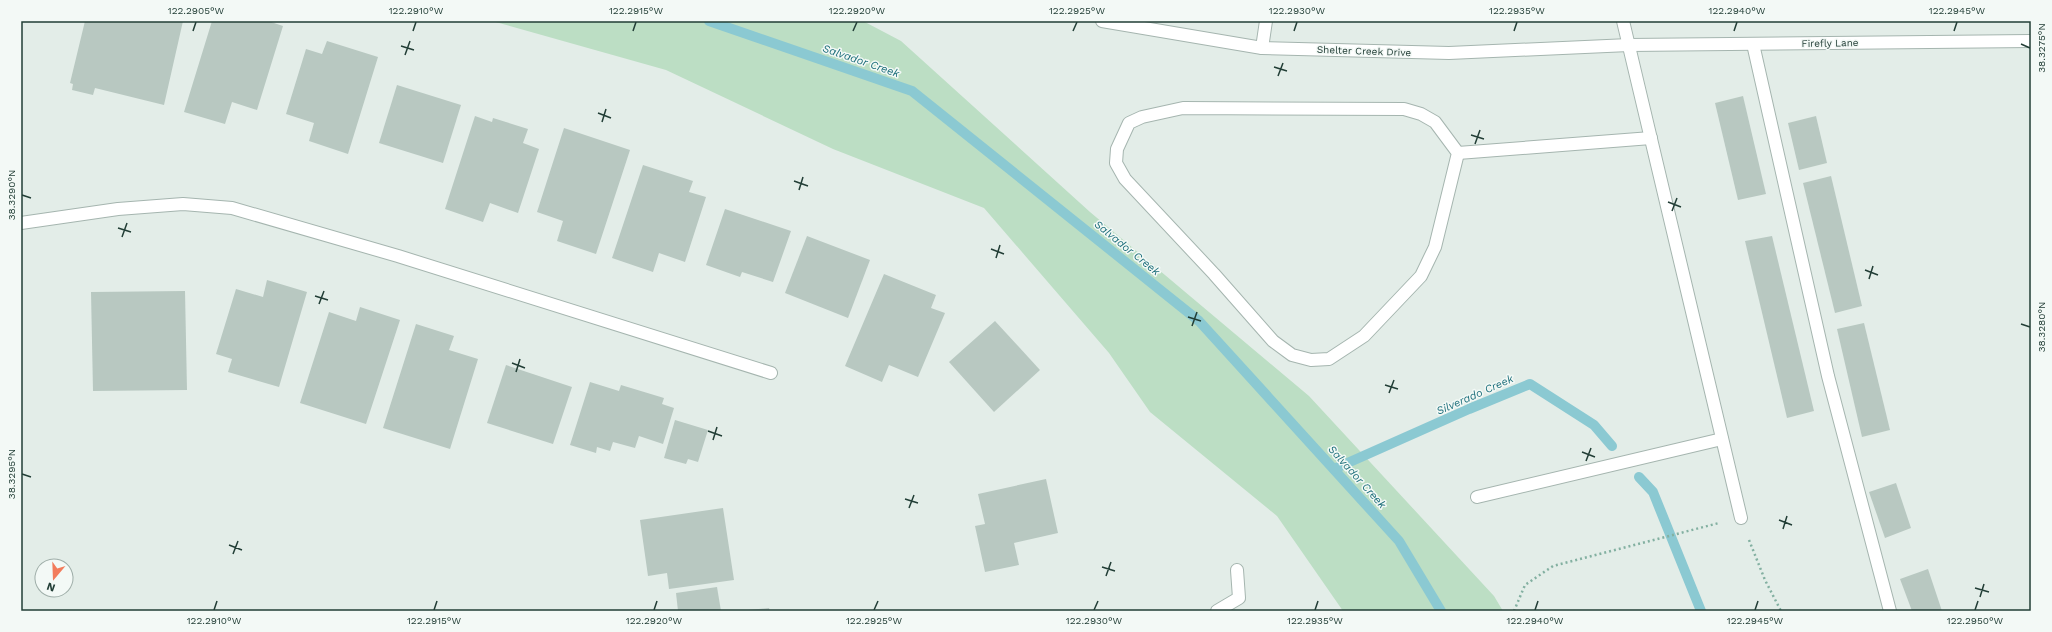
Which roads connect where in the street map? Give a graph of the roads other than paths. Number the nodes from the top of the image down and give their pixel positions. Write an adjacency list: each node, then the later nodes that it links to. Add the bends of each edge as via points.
1 (1102, 21): 7 (street, Shelter Creek Drive)
2 (1266, 21): 7 (street)
3 (1623, 21): 6 (street)
4 (2031, 41): 5 (street, Firefly Lane)
5 (1753, 44): 6 (street, Firefly Lane); 17 (street, via 1828,376)
6 (1629, 45): 7 (street, Shelter Creek Drive, via 1449,53); 8 (street)
7 (1262, 48)
8 (1651, 138): 9 (street); 12 (street)
9 (1458, 153): 9 (street, via 1435,122 1422,114 1404,109 1183,108 1142,117 1129,123 1117,149 1116,163 1125,179 1214,274 1273,342 1292,355 1311,360 1329,359 1364,336 1421,276 1435,246)
10 (21, 223): 11 (street, via 118,209 168,205 232,208 398,256)
11 (771, 373)
12 (1722, 439): 13 (street); 14 (street)
13 (1476, 497)
14 (1741, 518)
15 (1237, 570): 16 (street, via 1239,598)
16 (1217, 611)
17 (1890, 611)

